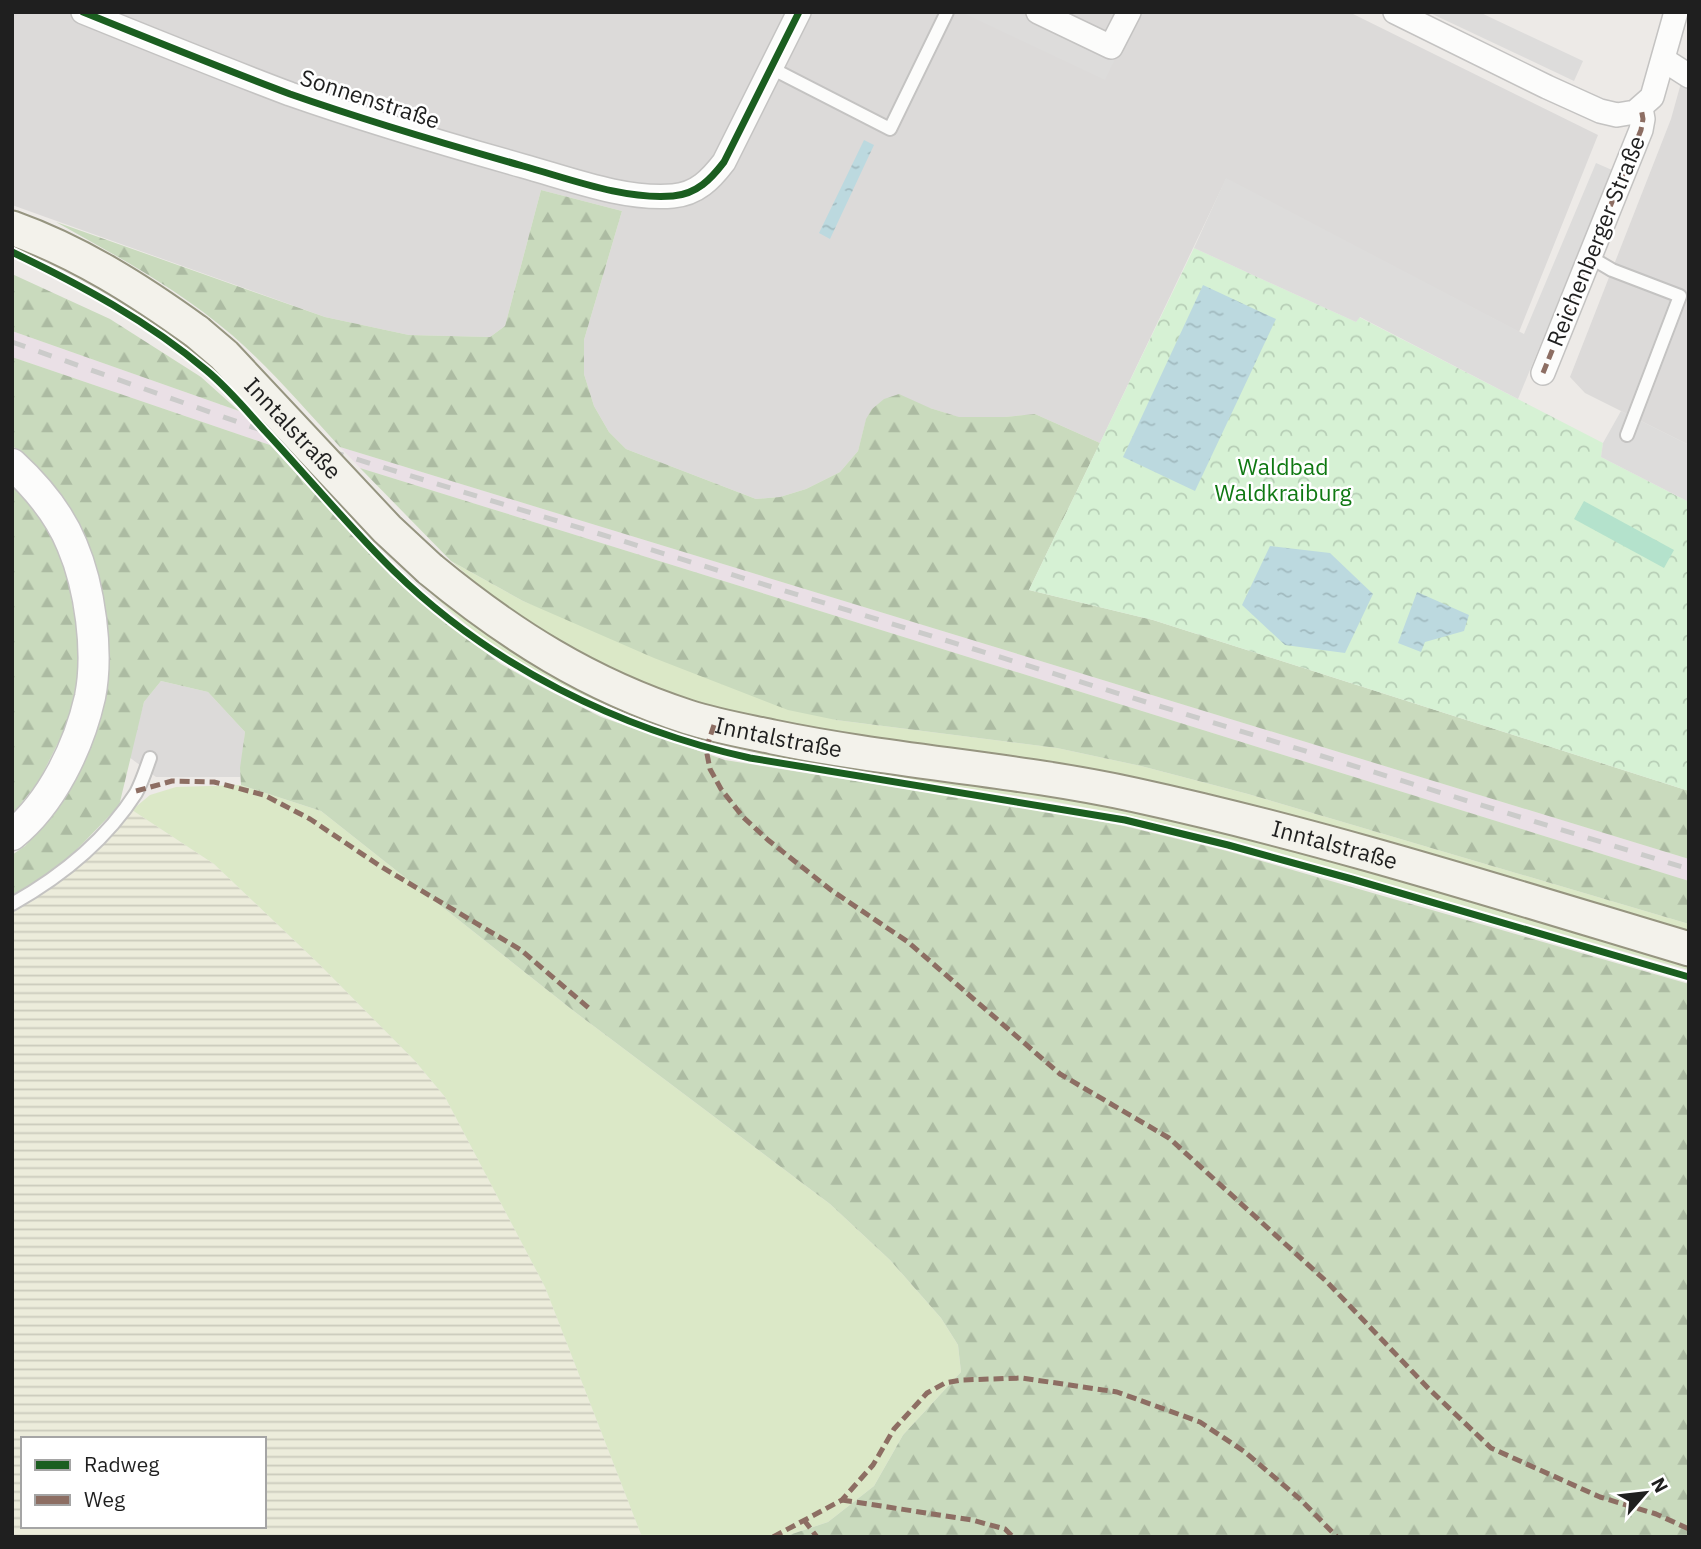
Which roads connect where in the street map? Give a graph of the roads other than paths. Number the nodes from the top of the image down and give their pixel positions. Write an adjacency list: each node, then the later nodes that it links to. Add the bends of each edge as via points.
1 (83, 12): 9 (street, Sonnenstraße, via 373,122 557,176 653,196 687,194 714,175)
2 (799, 12): 9 (street, Sonnenstraße)
3 (947, 12): 9 (lane, via 890,129)
4 (1038, 12): 5 (street, via 1111,47)
5 (1129, 12)
6 (1395, 12): 11 (street, Reichenberger Straße, via 1600,111 1628,115)
7 (1676, 12): 8 (street, Reichenberger Straße)
8 (1664, 60): 10 (street); 11 (street, Reichenberger Straße, via 1652,97)
9 (771, 68)
10 (1689, 76)
11 (1641, 108): 13 (street, Reichenberger Straße, via 1641,130)
12 (12, 228): 20 (main road, Inntalstraße, bridge, via 86,260 197,332 430,569 552,658 608,685 687,717 827,748 1053,780 1226,816)
13 (1590, 257): 14 (street, Reichenberger Straße); 15 (lane, via 1680,296)
14 (1543, 373)
15 (1627, 435)
16 (12, 464): 18 (street, via 50,505 72,544 88,603 92,649 90,696 68,757 34,814)
17 (150, 758): 19 (lane, via 136,792 81,856 46,885)
18 (12, 835)
19 (12, 904)
20 (1689, 949)

